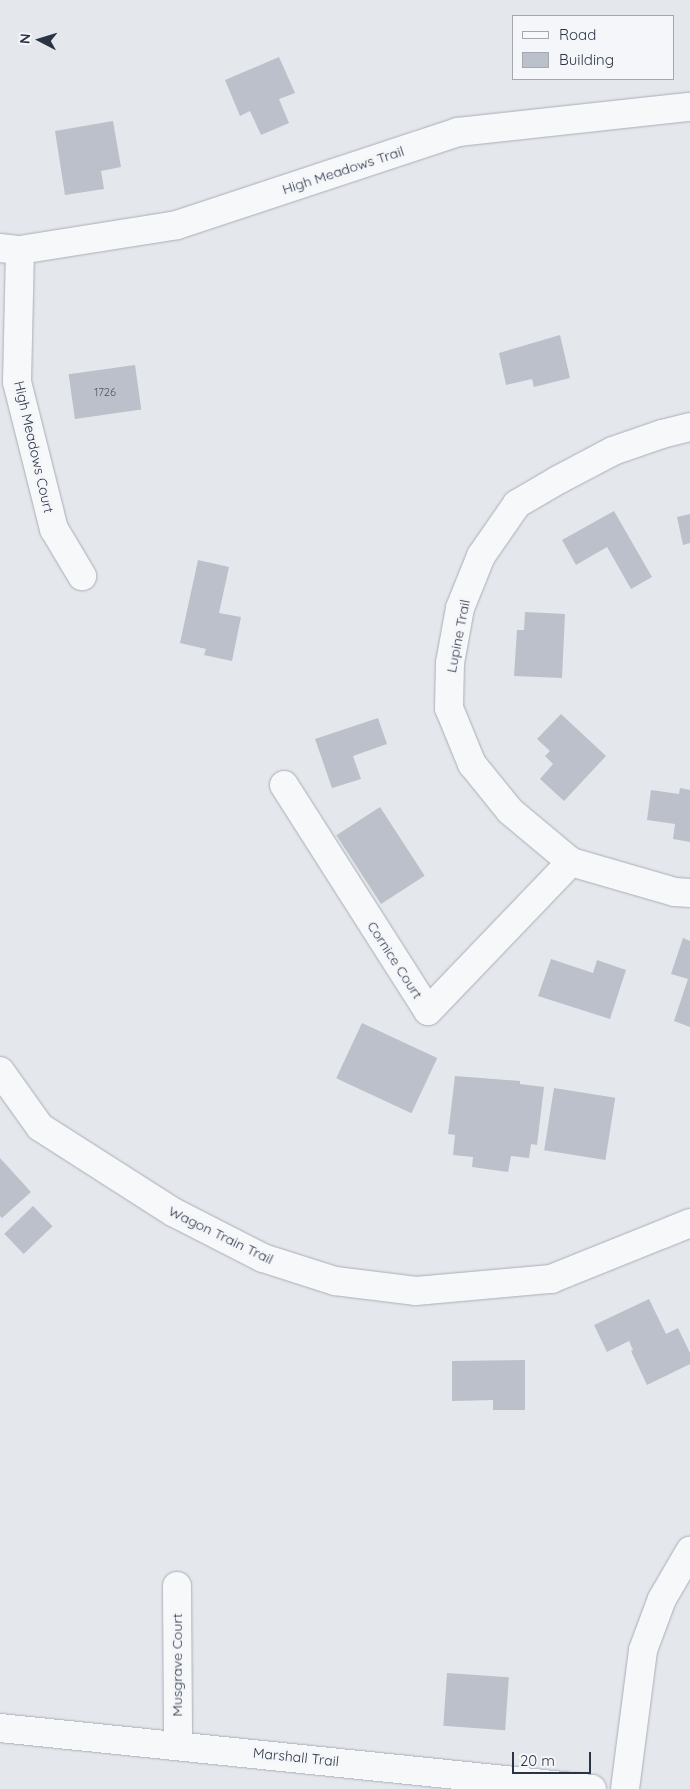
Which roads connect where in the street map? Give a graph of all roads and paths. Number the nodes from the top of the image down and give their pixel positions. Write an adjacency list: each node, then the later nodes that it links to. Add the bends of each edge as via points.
1 (690, 107): 2 (street, High Meadows Trail, via 458,132 177,225)
2 (10, 249): 4 (street, High Meadows Court, via 17,382 54,529)
3 (690, 427): 6 (street, Lupine Trail, via 613,452 517,504 482,556 460,608 450,663 449,708 472,764 510,811)
4 (82, 576)
5 (284, 785): 6 (street, Cornice Court, via 428,1011)
6 (571, 862): 7 (street, Lupine Trail, via 675,892)
7 (690, 893)
8 (0, 1071): 9 (street, Wagon Train Trail, via 40,1127 173,1212 263,1258 335,1282 416,1291 551,1279)
9 (690, 1223)
10 (690, 1551): 15 (street, via 662,1599 643,1650)
11 (177, 1586): 13 (street, Musgrave Court)
12 (0, 1728): 13 (street, Marshall Trail)
13 (178, 1744): 14 (street, Marshall Trail)
14 (592, 1789)
15 (625, 1789)

